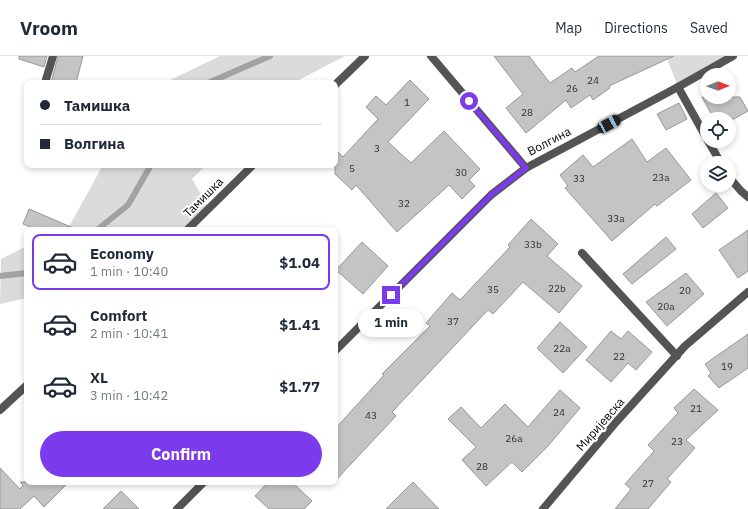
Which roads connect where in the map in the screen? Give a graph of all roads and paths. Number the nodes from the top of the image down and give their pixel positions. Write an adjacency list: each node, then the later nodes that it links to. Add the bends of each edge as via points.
1 (53, 56): 5 (street)
2 (365, 56): 6 (street)
3 (431, 56): 10 (street)
4 (733, 56): 7 (street, Волгина)
5 (46, 80)
6 (338, 82)
7 (678, 87): 8 (street); 10 (street, Волгина)
8 (700, 126)
9 (250, 168): 13 (street, Тамишка)
10 (526, 168): 16 (street, Волгина, via 491,195)
11 (736, 185): 12 (street)
12 (748, 197)
13 (190, 227)
14 (582, 253): 17 (street)
15 (748, 292): 17 (street, Миријевска, via 685,346)
16 (338, 348)
17 (677, 356): 22 (street, Миријевска, via 617,421)
18 (24, 388): 19 (street)
19 (0, 410)
20 (201, 485): 21 (street)
21 (177, 509)
22 (543, 509)

